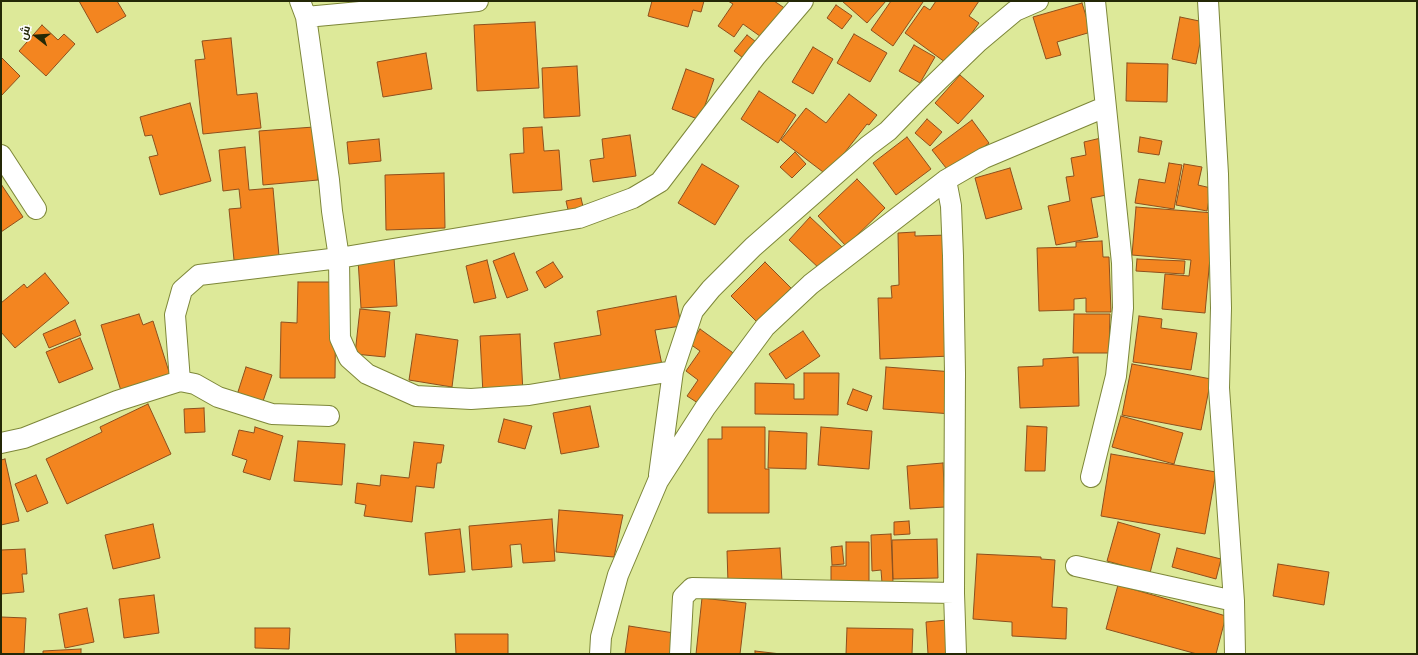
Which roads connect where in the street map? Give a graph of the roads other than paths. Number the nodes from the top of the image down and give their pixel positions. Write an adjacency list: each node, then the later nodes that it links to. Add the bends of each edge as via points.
1 (478, 1): 6 (street)
2 (803, 1): 11 (street, via 756,56 660,182 633,198 579,218)
3 (1038, 1): 12 (street, via 1015,11 978,42 888,131 753,247 710,289 693,311)
4 (1095, 1): 7 (street)
5 (1208, 1): 20 (street, via 1218,174 1221,308 1219,388)
6 (303, 9): 11 (street)
7 (1105, 107): 9 (street, via 984,158); 16 (street, via 1122,263 1123,308 1116,376)
8 (1, 155): 10 (street)
9 (946, 180): 17 (street, via 811,284 765,328 705,408); 19 (street, via 951,206 953,256)
10 (36, 209)
11 (339, 258): 12 (street, via 340,338 349,358 368,374 416,396 470,399 529,395); 13 (street, via 198,275 182,290 175,315)
12 (673, 372): 17 (street)
13 (180, 381): 14 (street, via 195,384 218,397 272,414); 15 (street, via 117,401 24,438)
14 (329, 416)
15 (1, 443)
16 (1091, 478)
17 (658, 481): 21 (street, via 618,574 601,636)
18 (1076, 566): 20 (street)
19 (954, 593): 22 (street, via 692,588 683,597); 23 (street)
20 (1234, 601): 24 (street)
21 (600, 654)
22 (680, 654)
23 (956, 654)
24 (1235, 654)

